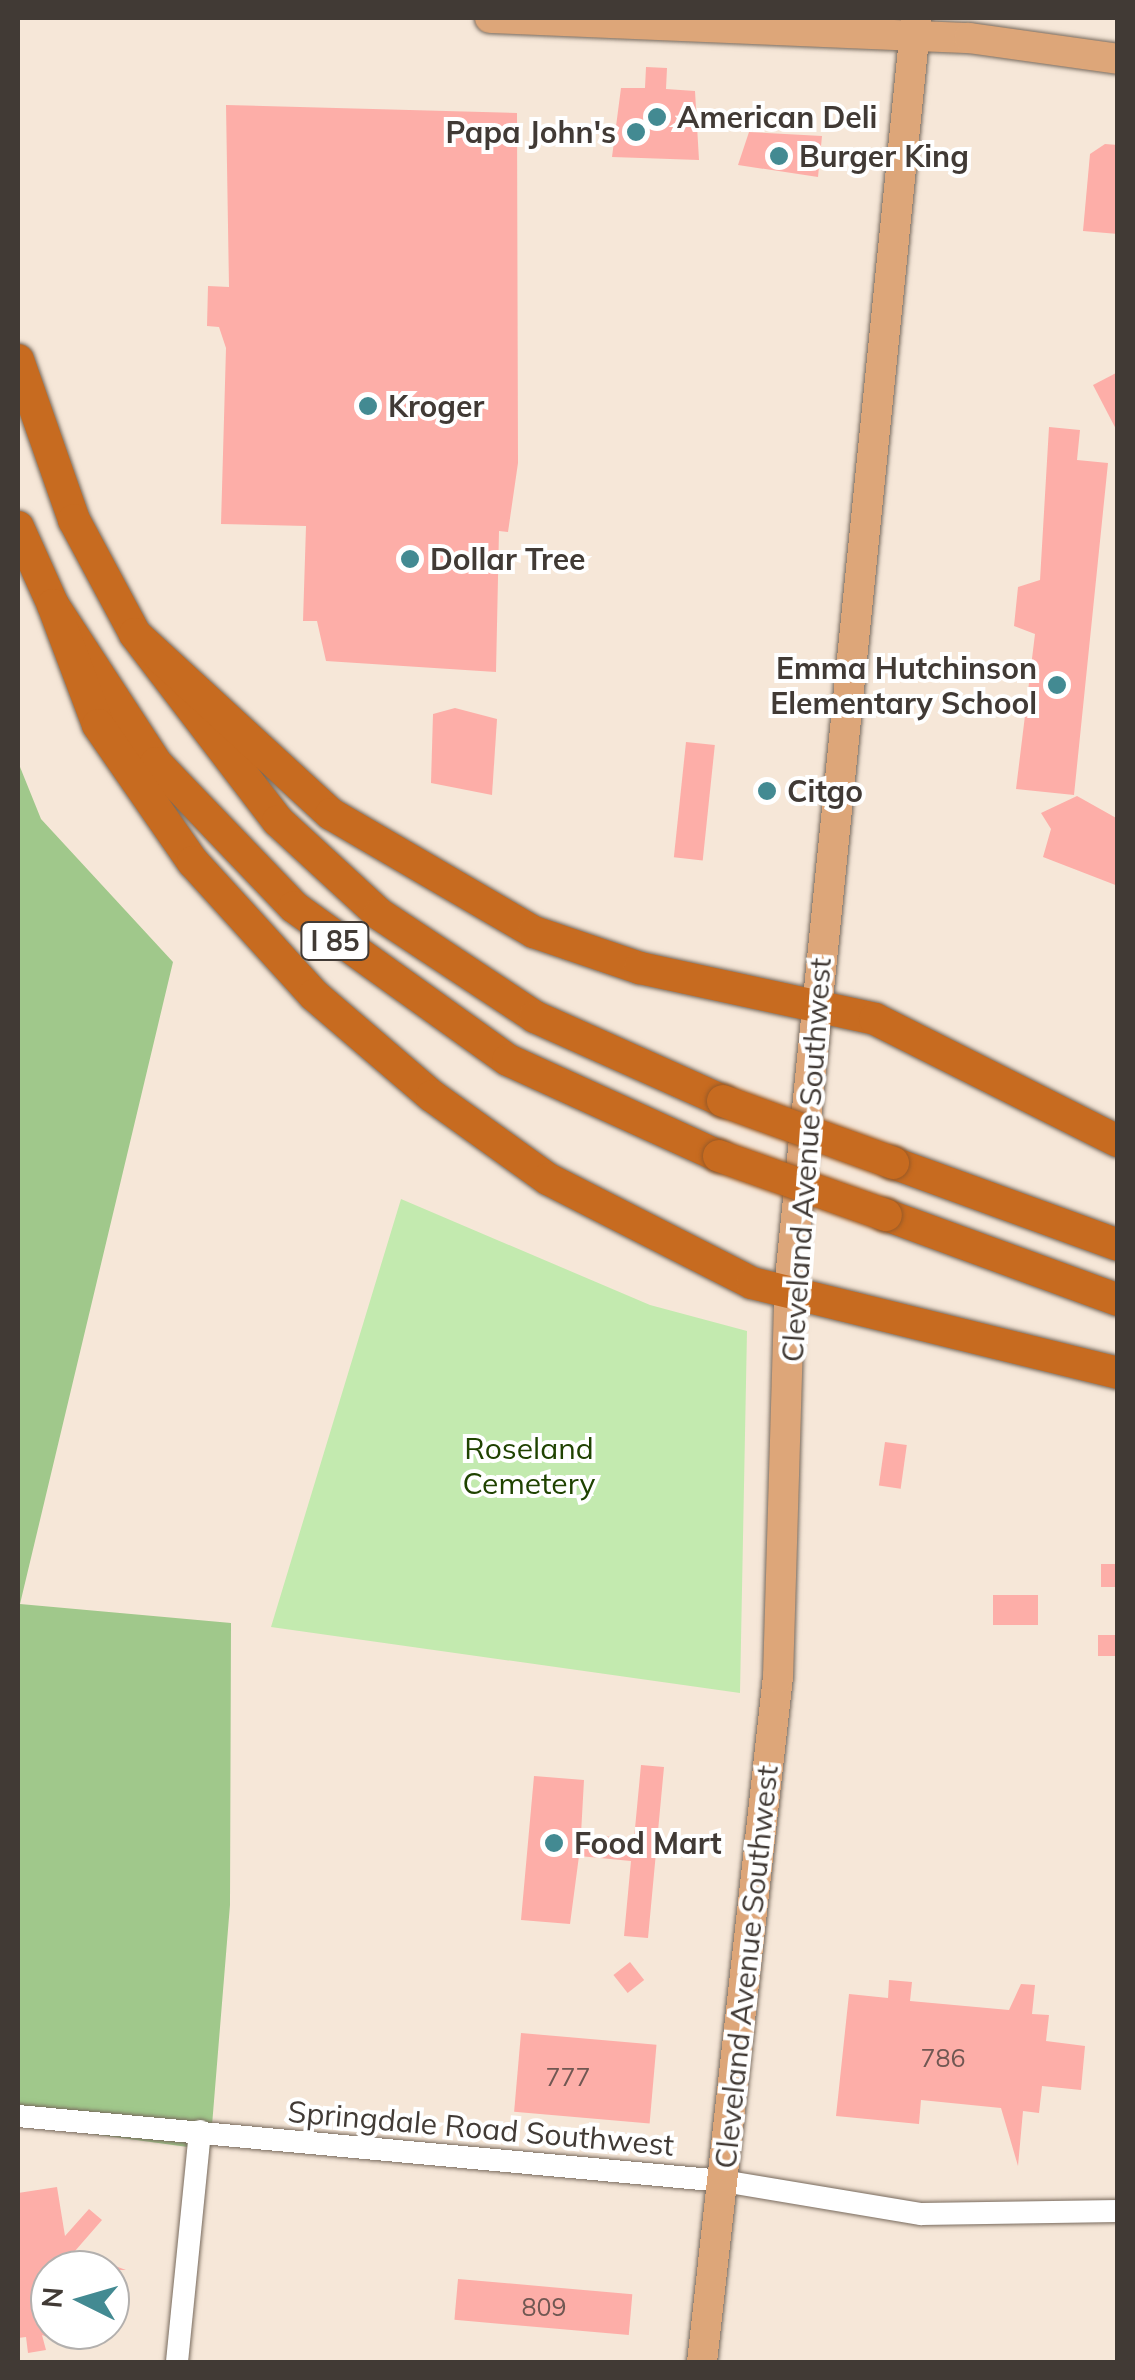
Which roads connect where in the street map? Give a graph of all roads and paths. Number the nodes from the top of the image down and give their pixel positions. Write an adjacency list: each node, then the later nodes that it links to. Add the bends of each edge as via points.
1 (490, 18): 2 (main road)
2 (915, 26): 3 (main road); 8 (main road, Cleveland Avenue Southwest)
3 (1118, 59)
4 (18, 360): 7 (highway, I 85, via 74,520)
5 (18, 527): 6 (highway, I 85)
6 (52, 605): 11 (highway, via 74,675 131,777 250,932 314,994 548,1179); 12 (highway, I 85, bridge, via 156,763 307,918 508,1060 719,1156)
7 (135, 634): 8 (highway, via 331,814 497,913 640,968); 10 (highway, I 85, bridge, via 225,762 379,914 534,1017 723,1101)
8 (817, 1001): 9 (highway, via 875,1019); 11 (main road, Cleveland Avenue Southwest)
9 (1118, 1141)
10 (1118, 1245)
11 (790, 1298): 13 (highway); 16 (main road, Cleveland Avenue Southwest, via 778,1677)
12 (1118, 1300)
13 (1118, 1374)
14 (18, 2116): 15 (street, Springdale Road Southwest)
15 (200, 2132): 16 (street, Springdale Road Southwest); 18 (street)
16 (722, 2181): 17 (street, Springdale Road Southwest, via 922,2214); 19 (main road, Cleveland Avenue Southwest)
17 (1118, 2211)
18 (177, 2362)
19 (702, 2362)

